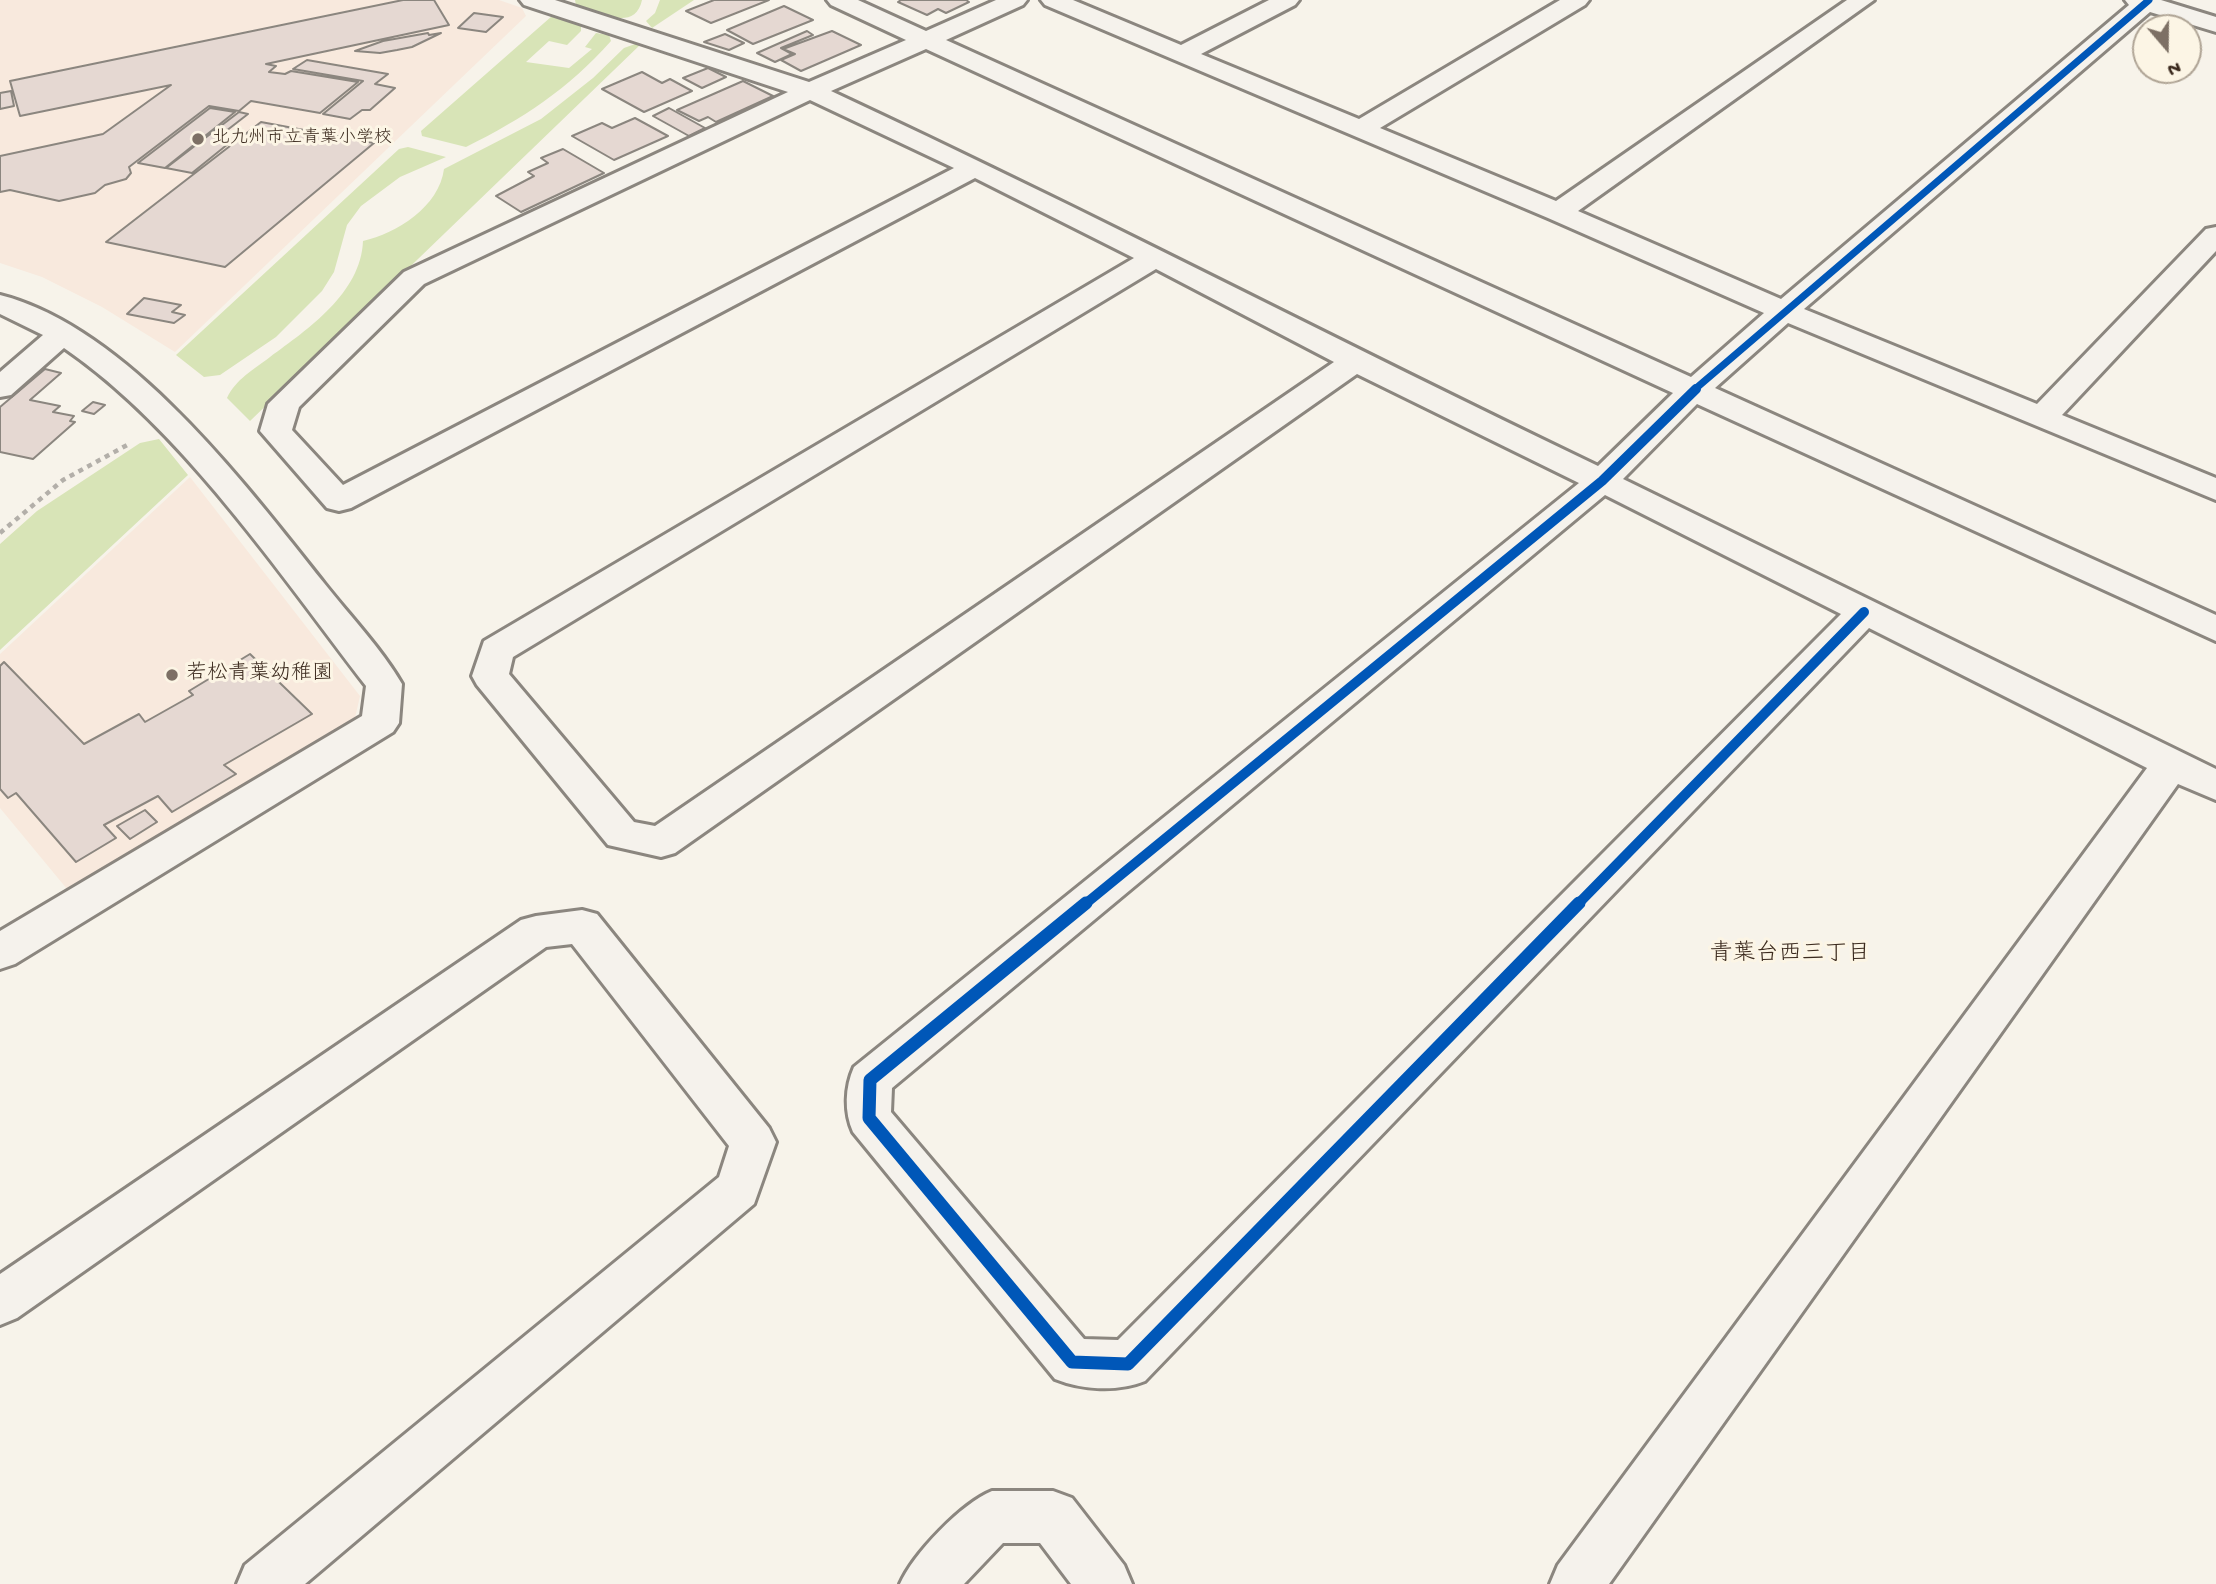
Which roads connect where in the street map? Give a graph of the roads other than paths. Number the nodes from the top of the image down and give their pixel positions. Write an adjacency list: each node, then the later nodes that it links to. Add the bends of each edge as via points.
1 (533, 0): 12 (street)
2 (839, 0): 10 (street)
3 (1015, 0): 10 (street)
4 (1053, 0): 11 (street)
5 (1287, 0): 11 (street)
6 (1577, 0): 13 (street)
7 (1862, 0): 15 (street)
8 (2144, 1): 9 (street); 19 (street)
9 (2216, 25)
10 (925, 40): 12 (street); 23 (street)
11 (1182, 54): 13 (street)
12 (810, 91): 14 (street); 14 (street, via 414,278 284,404 276,431 339,501)
13 (1360, 129): 15 (street)
14 (975, 168): 17 (street)
15 (1558, 212): 19 (street)
16 (2216, 235): 24 (street)
17 (1155, 257): 21 (street); 21 (street, via 497,650 490,676 622,834 661,842)
18 (0, 304): 20 (street)
19 (1784, 311): 23 (street); 24 (street)
20 (64, 334): 22 (street); 31 (street, via 169,421 256,520 384,684 380,723)
21 (1355, 361): 25 (street)
22 (0, 388)
23 (1693, 391): 25 (street); 28 (street)
24 (2042, 417): 26 (street)
25 (1602, 481): 27 (street); 27 (street, via 870,1080 869,1118 1072,1362 1128,1364)
26 (2216, 491)
27 (1864, 612): 29 (street)
28 (2216, 629)
29 (2171, 764): 30 (street); 36 (street)
30 (2216, 786)
31 (0, 952)
32 (0, 1302): 33 (street, via 536,932 582,926 753,1142 738,1189)
33 (264, 1584)
34 (926, 1584): 35 (street, via 992,1517 1053,1517)
35 (1105, 1584)
36 (1577, 1584)

